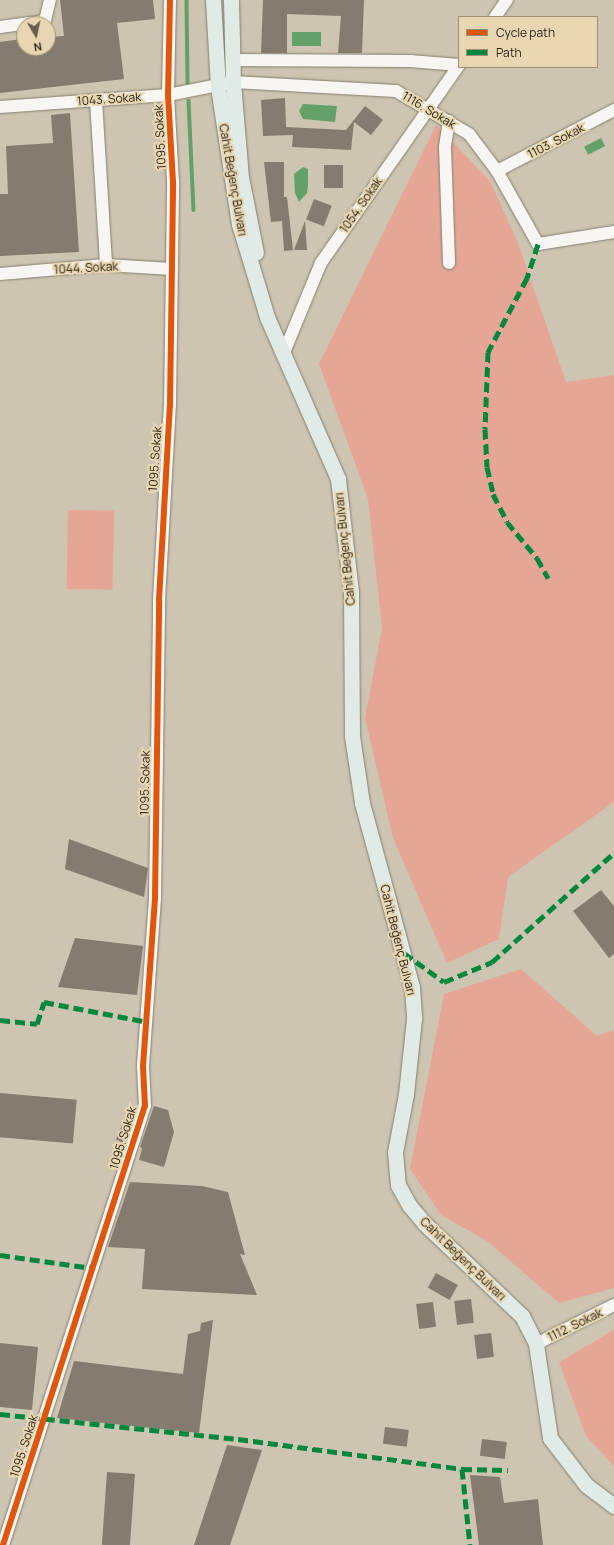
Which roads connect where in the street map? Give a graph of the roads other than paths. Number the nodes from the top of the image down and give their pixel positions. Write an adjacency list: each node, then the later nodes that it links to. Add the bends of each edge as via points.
1 (50, 0): 7 (street, via 45,21)
2 (170, 0): 13 (street, 1095. Sokak)
3 (213, 0): 12 (main road, Cahit Beğenç Bulvarı)
4 (231, 0): 8 (main road, Cahit Beğenç Bulvarı)
5 (507, 0): 6 (street)
6 (496, 16)
7 (0, 27)
8 (232, 60): 9 (street, via 410,61); 11 (main road, Cahit Beğenç Bulvarı)
9 (458, 65)
10 (458, 66): 16 (street, 1054. Sokak)
11 (233, 82): 12 (street, 1043. Sokak); 16 (street, 1116. Sokak, via 396,91); 25 (main road, Cahit Beğenç Bulvarı, via 241,177 260,270)
12 (218, 87): 13 (street, 1043. Sokak); 25 (main road, Cahit Beğenç Bulvarı, via 239,224 267,318)
13 (168, 95): 14 (street, 1043. Sokak); 23 (street, 1095. Sokak, via 173,182)
14 (96, 100): 15 (street, 1043. Sokak); 22 (street)
15 (0, 107)
16 (428, 109): 18 (street, 1116. Sokak); 25 (street, 1054. Sokak, via 321,263)
17 (614, 110): 19 (street, 1103. Sokak)
18 (449, 121): 19 (street, 1116. Sokak, via 469,134); 21 (street, via 445,147)
19 (497, 171): 20 (street, 1116. Sokak, via 538,244)
20 (614, 232)
21 (449, 262)
22 (106, 265): 23 (street, 1044. Sokak); 24 (street, 1044. Sokak)
23 (172, 269): 29 (street, 1095. Sokak, via 170,406 159,600 155,898 143,1066 145,1106)
24 (0, 274)
25 (282, 355): 27 (main road, Cahit Beğenç Bulvarı, via 338,480 351,592 352,736 362,804 412,988 414,1019 406,1094 395,1152 398,1186 409,1205 425,1224 522,1316)
26 (614, 1305): 27 (street, 1112. Sokak)
27 (536, 1344): 28 (main road, Cahit Beğenç Bulvarı, via 550,1438 586,1485)
28 (614, 1506)
29 (3, 1545)

